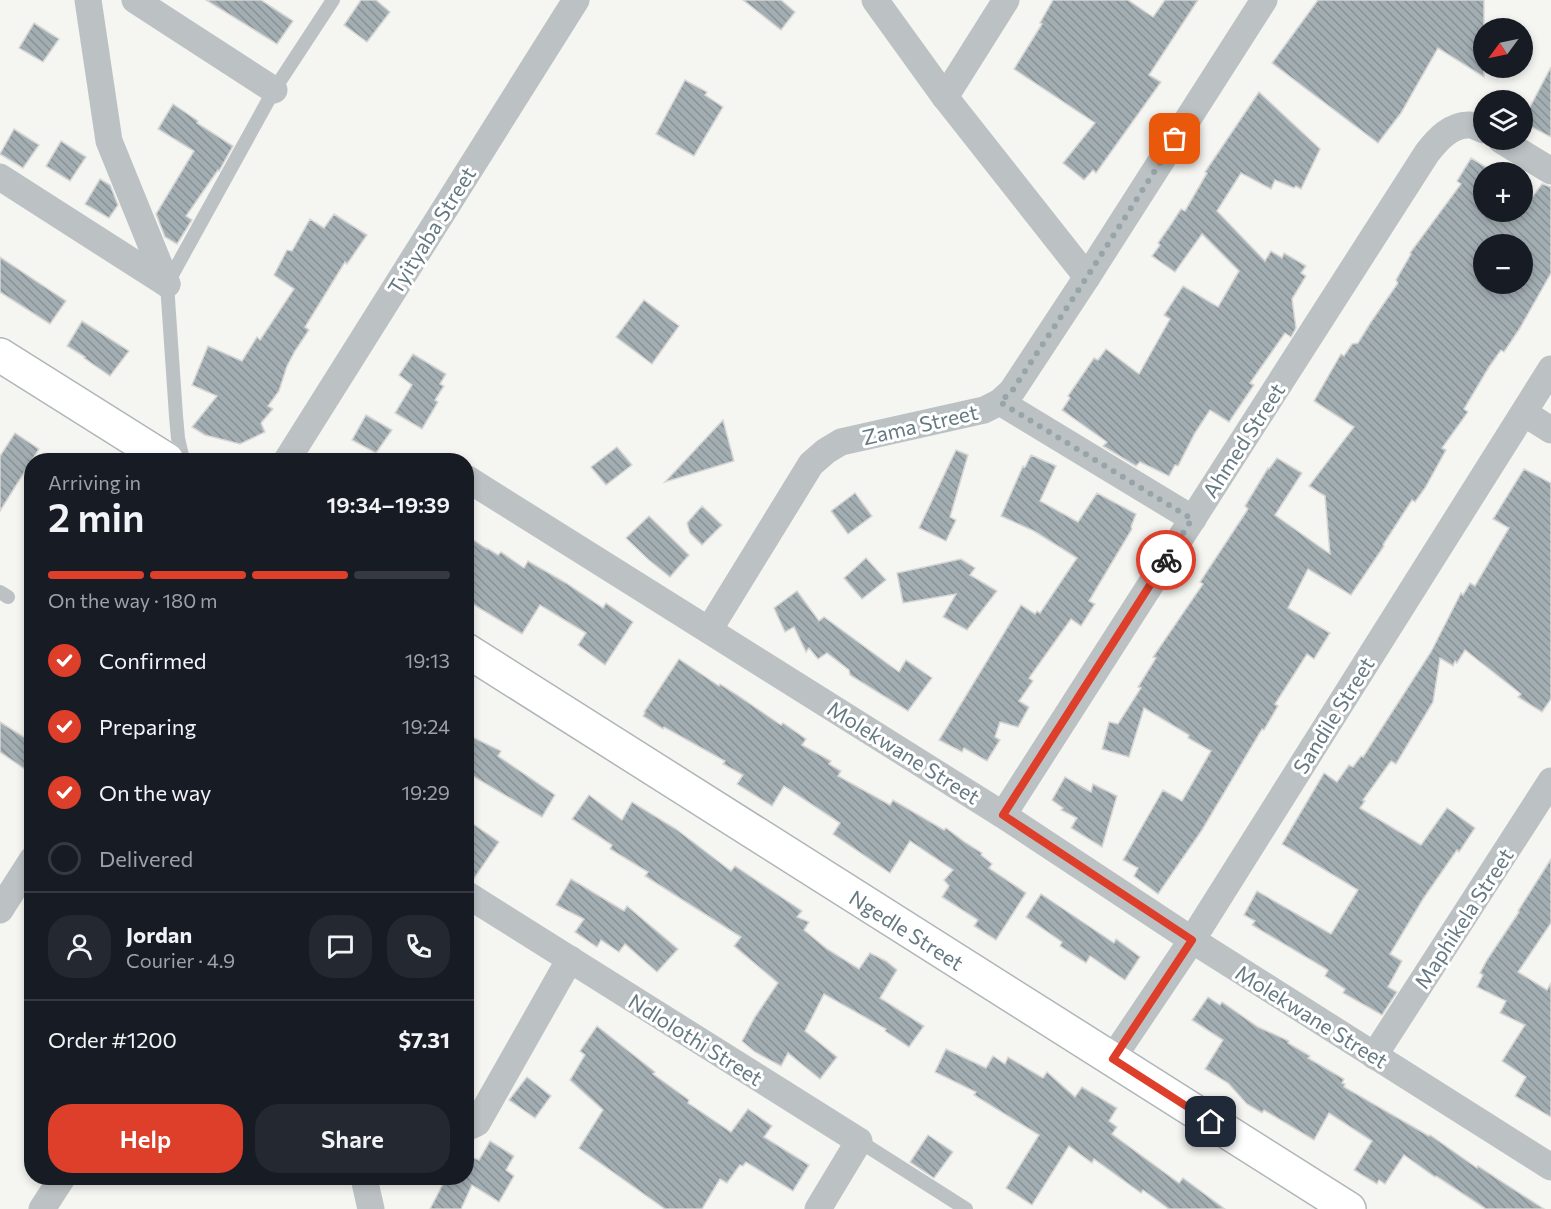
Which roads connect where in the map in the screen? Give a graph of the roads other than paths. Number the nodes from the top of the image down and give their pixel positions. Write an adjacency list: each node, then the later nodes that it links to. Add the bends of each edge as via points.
1 (88, 0): 15 (street, via 109,141)
2 (135, 0): 8 (street)
3 (333, 0): 8 (lane)
4 (576, 0): 23 (street, Tyityaba Street)
5 (875, 0): 9 (street)
6 (1006, 0): 9 (street)
7 (1263, 0): 14 (street, Zama Street)
8 (274, 90): 15 (lane)
9 (945, 98): 14 (street)
10 (1473, 126): 25 (street, Ahmed Street, via 1457,127 1440,137 1427,153)
11 (1517, 150): 12 (street)
12 (1551, 171)
13 (0, 177): 15 (street)
14 (1087, 277): 18 (street, Zama Street, via 1012,391)
15 (166, 284): 22 (lane)
16 (0, 355): 21 (street)
17 (1551, 369): 19 (street, Sandile Street)
18 (1000, 402): 25 (street); 26 (street, Zama Street, via 984,410 841,442 826,451 811,464)
19 (1524, 413): 20 (street); 33 (street, Sandile Street)
20 (1551, 430)
21 (156, 453)
22 (181, 453)
23 (291, 453)
24 (474, 483): 26 (street, Molekwane Street)
25 (1192, 519): 29 (street, Ahmed Street)
26 (710, 630): 29 (street, Molekwane Street)
27 (474, 655): 36 (street, Ngedle Street)
28 (1551, 781): 35 (street, Maphikela Street)
29 (1003, 815): 33 (street, Molekwane Street)
30 (24, 873): 32 (street)
31 (474, 899): 34 (street, Ndlolothi Street)
32 (0, 910)
33 (1192, 940): 35 (street, Molekwane Street); 36 (street, Sandile Street)
34 (570, 959): 37 (street); 38 (street, Ndlolothi Street)
35 (1374, 1056): 39 (street, Molekwane Street)
36 (1113, 1059): 46 (street, Ngedle Street)
37 (474, 1124)
38 (859, 1141): 44 (street); 45 (lane)
39 (1551, 1167)
40 (57, 1185): 42 (street)
41 (366, 1185): 43 (street)
42 (42, 1209)
43 (371, 1209)
44 (818, 1209)
45 (966, 1209)
46 (1349, 1209)

